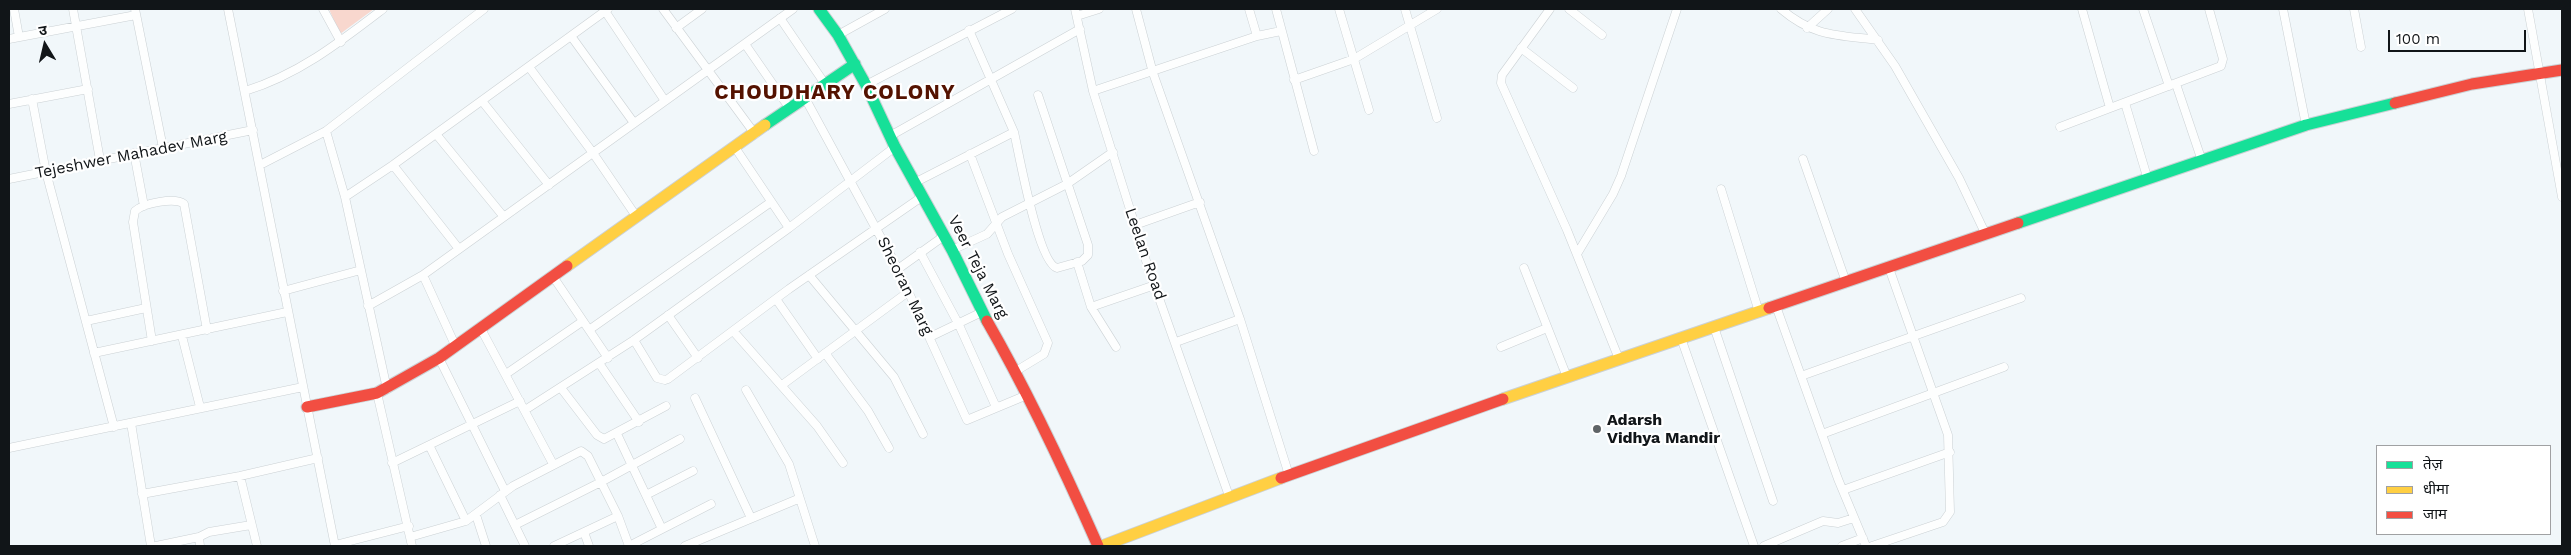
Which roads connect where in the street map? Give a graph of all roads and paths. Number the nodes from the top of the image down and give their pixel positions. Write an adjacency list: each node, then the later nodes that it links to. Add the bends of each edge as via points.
1 (14, 9): 47 (street)
2 (73, 9): 37 (street)
3 (228, 9): 71 (street)
4 (323, 9): 50 (street)
5 (383, 9): 50 (street)
6 (484, 9): 87 (street)
7 (662, 9): 38 (street)
8 (702, 9): 38 (street)
9 (793, 9): 35 (street)
10 (819, 9): 43 (main road, Veer Teja Marg)
11 (886, 9): 43 (street)
12 (1012, 9): 41 (street)
13 (1099, 9): 34 (street)
14 (1136, 9): 60 (street)
15 (1249, 9): 46 (street)
16 (1276, 9): 42 (street)
17 (1340, 9): 54 (street)
18 (1405, 9): 36 (street)
19 (1437, 9): 36 (street)
20 (1550, 9): 53 (street)
21 (1569, 9): 44 (street)
22 (1677, 9): 131 (street, via 1621,176)
23 (1781, 9): 39 (street)
24 (1828, 9): 39 (street)
25 (1855, 9): 49 (street)
26 (2082, 9): 79 (street)
27 (2143, 9): 67 (street)
28 (2209, 9): 67 (street, via 2223,62 2216,68)
29 (2283, 9): 84 (street)
30 (2354, 9): 52 (street)
31 (2528, 9): 61 (street)
32 (607, 10): 45 (street); 76 (street)
33 (136, 12): 37 (street); 94 (street)
34 (1076, 12): 40 (street, Leelan Road)
35 (780, 18): 51 (street); 65 (street)
36 (1410, 25): 54 (street); 82 (street)
37 (77, 26): 47 (street); 69 (street)
38 (676, 28): 58 (street)
39 (1807, 28): 49 (street, via 1819,33)
40 (1080, 29): 62 (street); 70 (street, Leelan Road)
41 (969, 30): 62 (street); 66 (street)
42 (1281, 32): 46 (street); 64 (street)
43 (838, 34): 55 (main road, Veer Teja Marg)
44 (1602, 34)
45 (571, 36): 56 (street); 83 (street)
46 (1258, 36): 60 (street)
47 (19, 37): 48 (street)
48 (9, 39)
49 (1878, 40): 126 (street, via 1959,178)
50 (341, 42): 71 (street, via 285,77)
51 (744, 44): 58 (street); 80 (street)
52 (2362, 47)
53 (1521, 48): 63 (street); 68 (street)
54 (1354, 59): 64 (street); 81 (street)
55 (855, 64): 65 (main road); 66 (main road, Veer Teja Marg)
56 (529, 66): 75 (street); 97 (street)
57 (2562, 70): 61 (main road)
58 (707, 71): 76 (street); 90 (street)
59 (1494, 71): 63 (street)
60 (1152, 73): 70 (street); 117 (street)
61 (2541, 74): 84 (main road, via 2472,84); 115 (street)
62 (989, 79): 88 (street); 91 (street)
63 (1500, 79): 131 (street)
64 (1294, 80): 95 (street)
65 (825, 84): 73 (main road)
66 (866, 85): 91 (main road, Veer Teja Marg)
67 (2172, 85): 77 (street); 102 (street)
68 (1573, 88)
69 (88, 89): 74 (street); 101 (street)
70 (1093, 90): 96 (street, Leelan Road)
71 (245, 92): 86 (street)
72 (1038, 95): 111 (street)
73 (805, 98): 80 (main road); 108 (street, Sheoran Marg)
74 (32, 99): 78 (street); 105 (street)
75 (482, 101): 89 (street); 110 (street)
76 (665, 101): 83 (street)
77 (2125, 103): 79 (street); 107 (street)
78 (9, 104)
79 (2110, 108): 85 (street)
80 (790, 109): 90 (main road)
81 (1369, 110)
82 (1437, 118)
83 (634, 123): 97 (street)
84 (2306, 125): 102 (main road)
85 (2060, 127)
86 (253, 130): 94 (street, Tejeshwer Mahadev Marg); 103 (street)
87 (326, 131): 103 (street); 114 (street)
88 (1014, 132): 99 (street); 118 (street)
89 (436, 134): 104 (street); 121 (street)
90 (755, 134): 92 (main road)
91 (890, 136): 93 (main road, Veer Teja Marg)
92 (734, 146): 116 (street); 120 (main road)
93 (895, 147): 108 (street); 109 (main road, Veer Teja Marg)
94 (163, 148): 98 (street, Tejeshwer Mahadev Marg)
95 (1314, 151)
96 (1113, 152): 111 (street); 123 (street, Leelan Road)
97 (593, 153): 110 (street); 120 (street)
98 (134, 154): 101 (street, Tejeshwer Mahadev Marg); 119 (street)
99 (970, 154): 109 (street); 122 (street)
100 (1803, 159): 140 (street)
101 (100, 160): 105 (street, Tejeshwer Mahadev Marg)
102 (2202, 161): 107 (main road)
103 (260, 165): 142 (street)
104 (393, 165): 114 (street); 128 (street)
105 (46, 172): 106 (street, Tejeshwer Mahadev Marg); 155 (street)
106 (9, 179)
107 (2148, 180): 126 (main road)
108 (849, 182): 124 (street); 125 (street, Sheoran Marg)
109 (916, 182): 113 (main road, Veer Teja Marg)
110 (549, 184): 121 (street)
111 (1067, 184): 118 (street); 132 (street, via 1088,245 1086,258)
112 (1721, 189): 152 (street)
113 (924, 196): 125 (street); 127 (main road, Veer Teja Marg)
114 (345, 197): 136 (street)
115 (2562, 197)
116 (771, 202): 124 (street); 162 (street)
117 (1200, 202): 123 (street); 154 (street)
118 (1028, 204): 122 (street); 132 (street, via 1052,267)
119 (144, 206): 149 (street, via 135,211 133,222); 161 (street, via 177,201 184,204)
120 (636, 216): 138 (main road)
121 (504, 217): 128 (street)
122 (997, 222): 129 (street, via 987,234); 184 (street, via 1048,347 1044,354)
123 (1135, 225): 141 (street, Leelan Road)
124 (789, 228): 153 (street)
125 (877, 229): 135 (street, Sheoran Marg); 139 (street)
126 (1986, 235): 134 (main road)
127 (944, 236): 129 (main road, Veer Teja Marg); 130 (street)
128 (458, 249): 137 (street)
129 (952, 250): 151 (main road, Veer Teja Marg)
130 (920, 252): 135 (street); 157 (street)
131 (1577, 254): 181 (street)
132 (1077, 262): 148 (street)
133 (1524, 268): 160 (street)
134 (1889, 268): 140 (main road); 166 (street)
135 (898, 269): 143 (street, Sheoran Marg)
136 (361, 270): 142 (street); 146 (street)
137 (423, 275): 146 (street); 172 (street)
138 (552, 275): 156 (street); 158 (main road)
139 (809, 275): 145 (street); 163 (street)
140 (1846, 282): 147 (main road)
141 (1155, 285): 148 (street); 171 (street, Leelan Road)
142 (283, 291): 150 (street)
143 (908, 292): 163 (street); 167 (street, Sheoran Marg)
144 (2021, 298): 166 (street)
145 (776, 299): 164 (street); 180 (street)
146 (368, 306): 192 (street)
147 (1776, 306): 152 (main road); 186 (street)
148 (1091, 307): 173 (street)
149 (146, 308): 155 (street); 170 (street)
150 (287, 312): 161 (street); 189 (street)
151 (982, 312): 157 (street); 184 (main road, Veer Teja Marg)
152 (1759, 312): 159 (main road)
153 (668, 316): 169 (street); 179 (street)
154 (1240, 319): 171 (street); 220 (street)
155 (86, 321): 175 (street)
156 (583, 321): 162 (street); 185 (street)
157 (959, 325): 167 (street); 200 (street)
158 (480, 327): 172 (main road); 185 (street)
159 (1714, 327): 168 (main road); 229 (street)
160 (1548, 328): 174 (street); 187 (street)
161 (207, 330): 165 (street)
162 (589, 330): 178 (street)
163 (854, 331): 176 (street); 207 (street, via 894,377)
164 (734, 332): 179 (street); 188 (street)
165 (182, 336): 170 (street); 198 (street)
166 (1913, 336): 186 (street); 193 (street)
167 (930, 337): 200 (street, Sheoran Marg, via 967,420)
168 (1682, 338): 181 (main road); 259 (street)
169 (634, 340): 178 (street); 179 (street, via 661,380 668,379)
170 (152, 341): 175 (street)
171 (1176, 342): 227 (street, Leelan Road)
172 (455, 345): 177 (main road)
173 (1116, 347)
174 (1501, 347)
175 (94, 353): 205 (street)
176 (826, 353): 180 (street); 212 (street, via 868,411)
177 (439, 358): 192 (main road); 204 (street)
178 (608, 358): 182 (street)
179 (698, 358)
180 (818, 359): 188 (street)
181 (1619, 359): 187 (main road)
182 (600, 364): 190 (street); 202 (street)
183 (2004, 367): 193 (street)
184 (1016, 371): 194 (main road, Veer Teja Marg)
185 (506, 374): 196 (street)
186 (1802, 376): 208 (street)
187 (1567, 377): 220 (main road)
188 (782, 386): 216 (street)
189 (303, 387): 198 (street); 199 (street)
190 (561, 388): 201 (street); 206 (street, via 600,438)
191 (746, 390): 228 (street, via 789,464)
192 (382, 391): 199 (main road); 215 (street)
193 (1933, 394): 208 (street); 213 (street, via 1948,435)
194 (1028, 395): 200 (street, Sheoran Marg); 257 (main road, Veer Teja Marg, via 1068,475)
195 (695, 398): 233 (street)
196 (520, 401): 201 (street); 204 (street)
197 (666, 406): 202 (street)
198 (200, 407): 203 (street)
199 (307, 407): 214 (street)
200 (996, 407)
201 (525, 410): 217 (street)
202 (638, 422): 206 (street)
203 (131, 423): 205 (street); 225 (street)
204 (473, 425): 210 (street); 224 (street)
205 (114, 427): 211 (street)
206 (617, 434): 218 (street)
207 (923, 434)
208 (1822, 434): 223 (street)
209 (680, 439): 218 (street)
210 (430, 447): 215 (street); 235 (street)
211 (9, 448)
212 (889, 448)
213 (1950, 452): 223 (street); 263 (street, via 1950,512 1947,518)
214 (318, 458): 221 (street); 248 (street)
215 (392, 463): 238 (street)
216 (843, 463)
217 (553, 464): 222 (street, via 576,451 585,452); 224 (street)
218 (631, 465): 222 (street); 226 (street)
219 (694, 471): 226 (street)
220 (1289, 475): 227 (main road)
221 (240, 476): 225 (street); 236 (street)
222 (601, 482): 232 (street); 237 (street)
223 (1843, 490): 234 (street)
224 (502, 493): 231 (street); 237 (street)
225 (142, 494): 244 (street)
226 (646, 495): 239 (street)
227 (1229, 496): 258 (main road)
228 (798, 499): 233 (street); 256 (street)
229 (1773, 501)
230 (711, 504): 239 (street)
231 (476, 515): 235 (street); 250 (street)
232 (618, 516): 240 (street); 254 (street)
233 (751, 518): 255 (street)
234 (1854, 518): 243 (street); 260 (street, via 1838,523 1822,520)
235 (466, 521): 242 (street)
236 (251, 525): 241 (street, via 208,532); 247 (street)
237 (515, 525): 251 (street)
238 (409, 526): 242 (street); 248 (street)
239 (662, 529): 254 (street)
240 (584, 532): 252 (street); 253 (street)
241 (199, 537): 245 (street); 246 (street)
242 (410, 537): 249 (street)
243 (1862, 538): 261 (street); 262 (street)
244 (151, 546)
245 (156, 546)
246 (200, 546)
247 (257, 546)
248 (335, 546)
249 (412, 546)
250 (486, 546)
251 (526, 546)
252 (554, 546)
253 (589, 546)
254 (629, 546)
255 (685, 546)
256 (815, 546)
257 (1098, 546)
258 (1102, 546)
259 (1754, 546)
260 (1764, 546)
261 (1842, 546)
262 (1866, 546)
263 (1872, 546)

